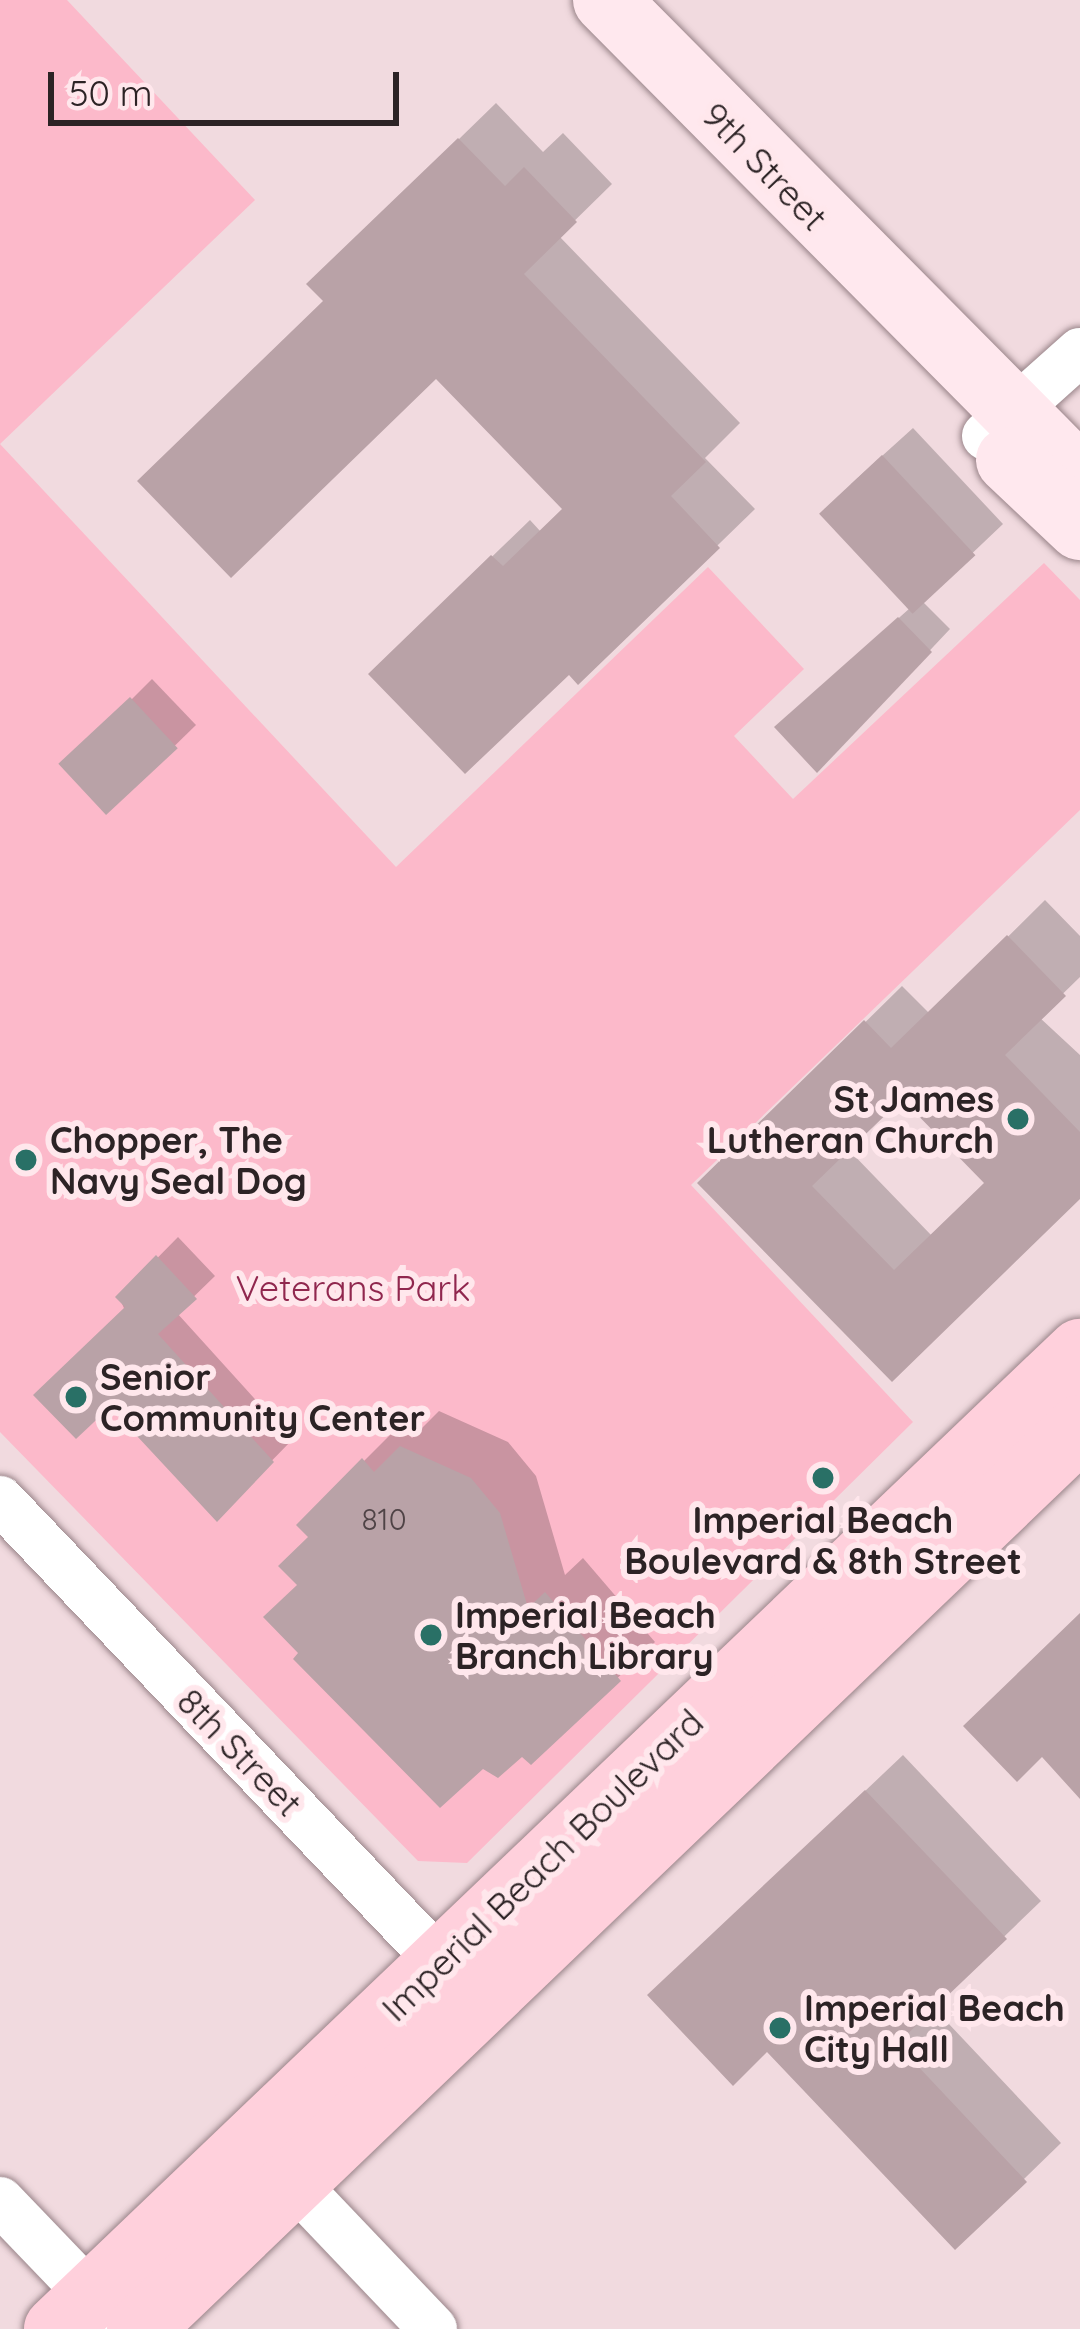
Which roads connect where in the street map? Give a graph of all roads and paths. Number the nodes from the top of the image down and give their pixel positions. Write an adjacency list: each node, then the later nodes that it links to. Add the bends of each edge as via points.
1 (606, 0): 3 (main road, 9th Street, via 927,331)
2 (1080, 352): 3 (street)
3 (1001, 423): 4 (main road, 9th Street); 5 (main road, 9th Street)
4 (1080, 478)
5 (1080, 527)
6 (1080, 1352): 9 (main road, Imperial Beach Boulevard)
7 (1080, 1429): 9 (main road, Imperial Beach Boulevard)
8 (0, 1500): 9 (street, 8th Street)
9 (460, 1983): 10 (main road, Imperial Beach Boulevard); 12 (main road, Imperial Beach Boulevard)
10 (293, 2182): 12 (main road, Imperial Beach Boulevard); 13 (street)
11 (0, 2201): 12 (street)
12 (102, 2321)
13 (433, 2329)

